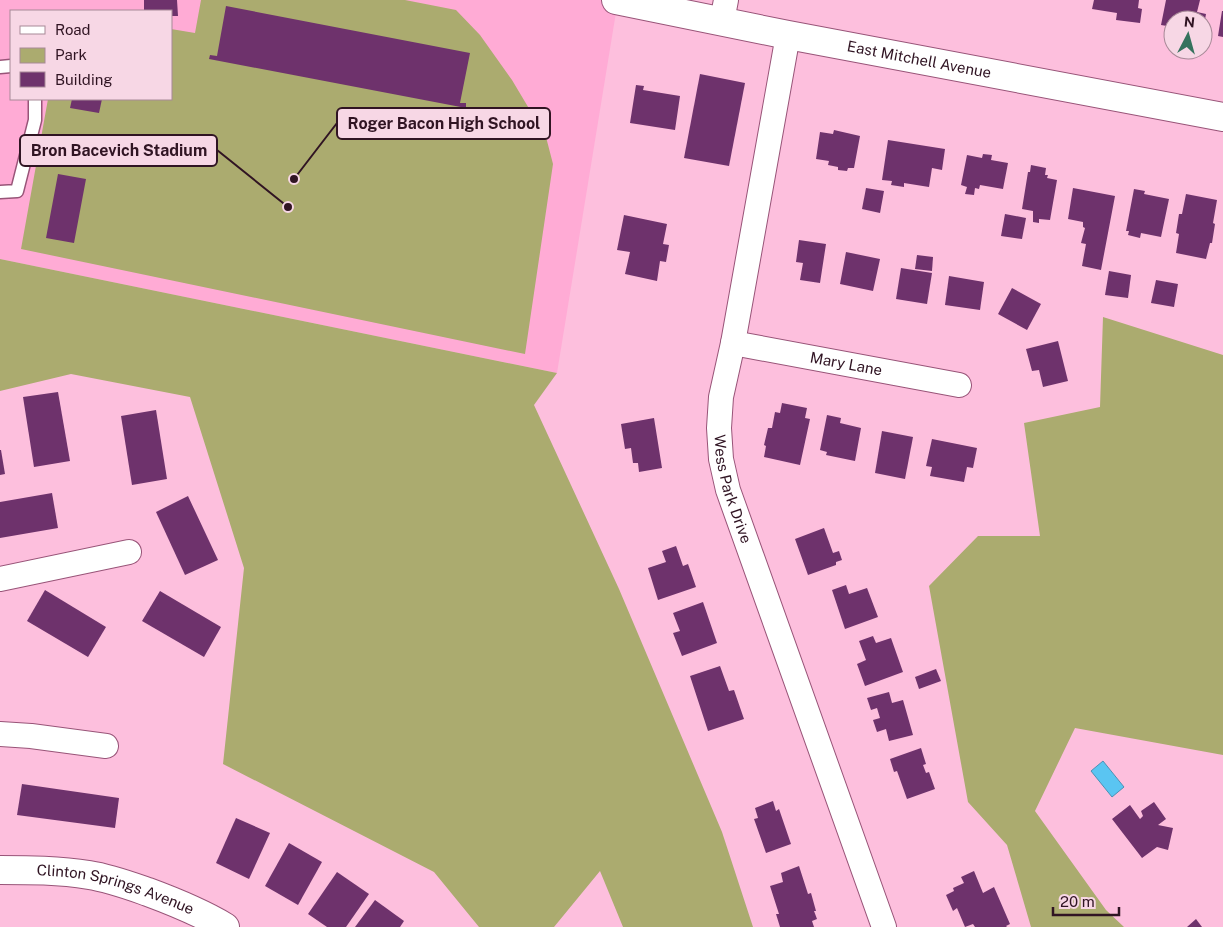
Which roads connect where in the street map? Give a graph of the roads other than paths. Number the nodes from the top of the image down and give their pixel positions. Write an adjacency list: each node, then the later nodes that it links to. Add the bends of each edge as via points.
1 (616, 0): 2 (street, East Mitchell Avenue)
2 (724, 11): 3 (street, East Mitchell Avenue)
3 (788, 35): 5 (street, East Mitchell Avenue); 7 (street, Wess Park Drive)
4 (35, 100): 6 (lane, via 35,120 17,190)
5 (1223, 117)
6 (0, 192)
7 (733, 343): 8 (street, Mary Lane); 15 (street, Wess Park Drive, via 721,397 719,428 728,490)
8 (958, 385)
9 (128, 552): 10 (street)
10 (0, 579)
11 (0, 734): 12 (street)
12 (106, 746)
13 (0, 870): 14 (street, Clinton Springs Avenue, via 88,875 119,882 178,903)
14 (225, 927)
15 (884, 927)

